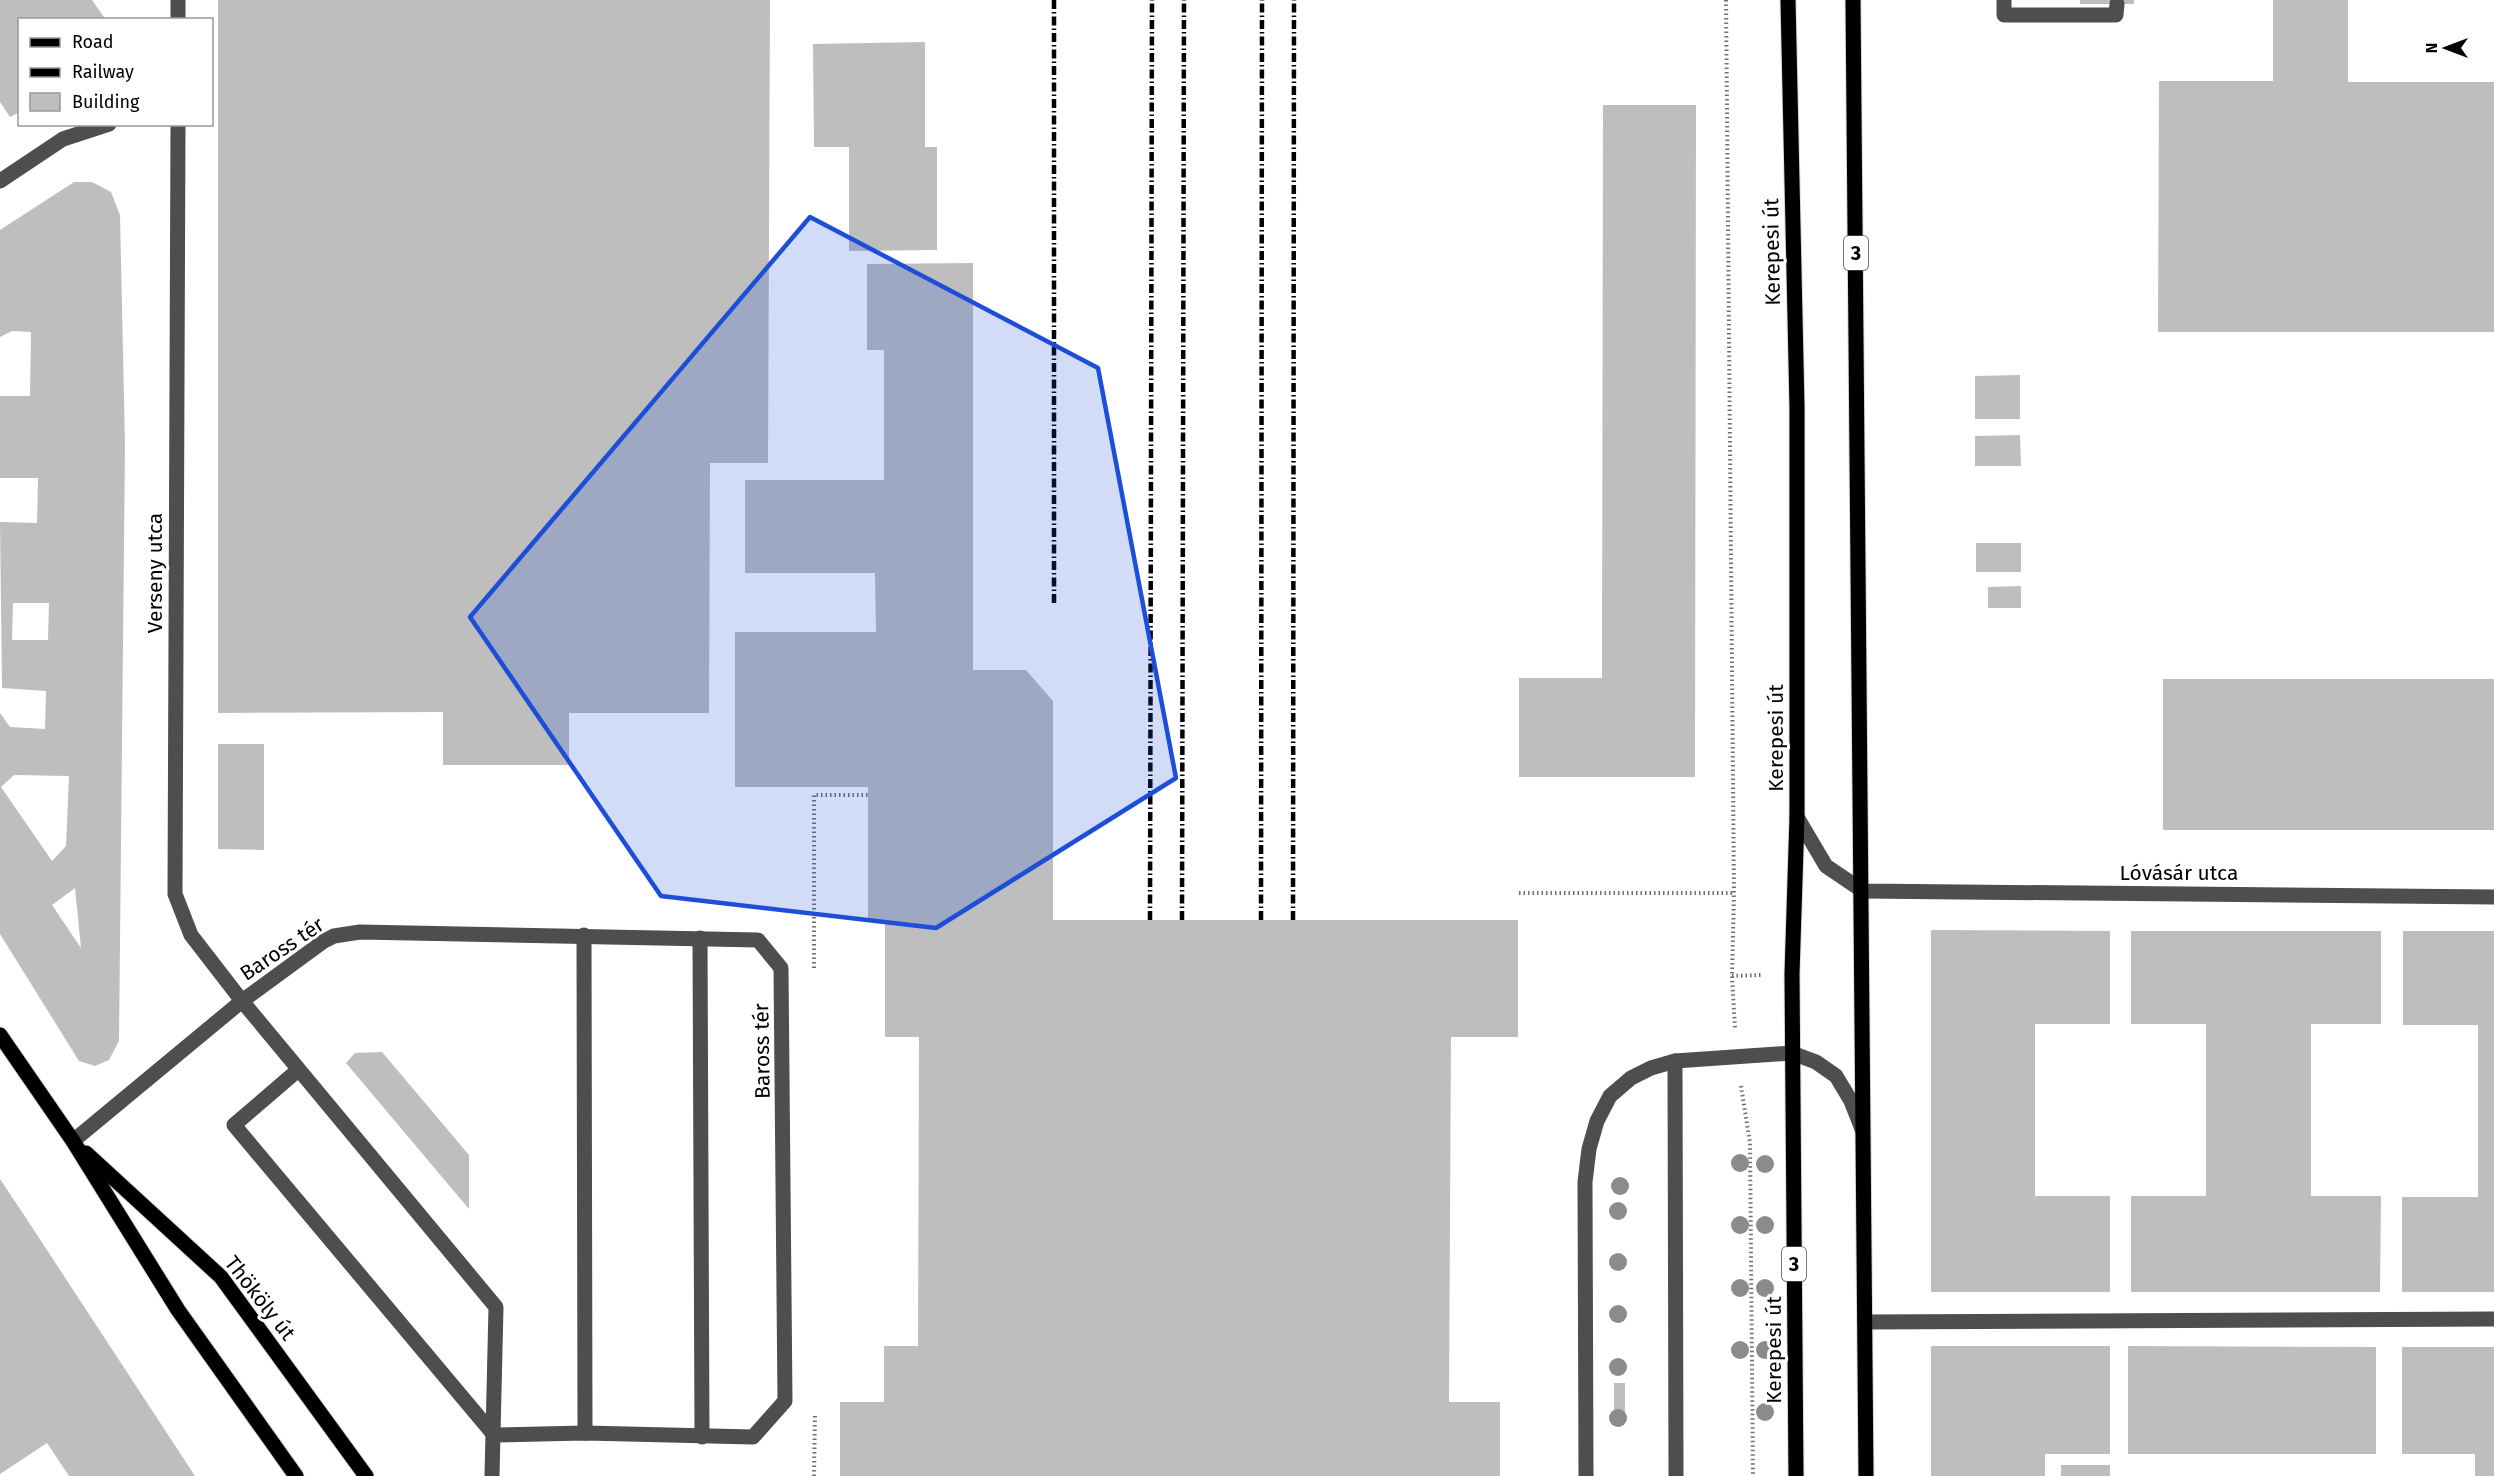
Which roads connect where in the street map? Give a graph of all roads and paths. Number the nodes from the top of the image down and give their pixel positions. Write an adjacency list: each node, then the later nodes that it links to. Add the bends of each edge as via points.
1 (178, 0): 7 (street)
2 (1726, 0): 15 (path)
3 (1788, 0): 12 (main road, Kerepesi út / 3, via 1797,407)
4 (1853, 0): 13 (main road, 3)
5 (2004, 0): 6 (street, via 2004,15)
6 (2117, 10)
7 (178, 18)
8 (103, 126): 10 (street, via 63,139)
9 (178, 126): 20 (street, Verseny utca, via 176,894 191,935)
10 (0, 181)
11 (868, 795): 19 (path, via 814,795)
12 (1797, 817): 13 (street, via 1826,866); 22 (main road, Kerepesi út / 3)
13 (1863, 891): 16 (street, Lóvásár utca); 26 (main road, 3)
14 (1519, 893): 15 (path)
15 (1734, 893): 23 (path, via 1732,976)
16 (2494, 897)
17 (584, 935): 18 (street, Baross tér); 20 (street, Baross tér, via 347,933 324,941); 30 (street)
18 (700, 938): 32 (street); 32 (street, Baross tér, via 758,940 781,968 785,1401 753,1437)
19 (814, 980)
20 (242, 1002): 25 (street, Baross tér); 27 (street, Baross tér)
21 (0, 1035): 27 (main road, Thököly út)
22 (1792, 1053): 23 (street); 26 (street, via 1816,1062 1836,1077); 39 (main road, Kerepesi út / 3)
23 (1737, 1057): 24 (street); 38 (path, via 1750,1143)
24 (1675, 1061): 36 (street, via 1631,1078 1610,1096 1589,1149 1585,1182); 37 (street)
25 (298, 1070): 31 (street, Baross tér, via 496,1307); 31 (street, via 234,1125)
26 (1864, 1134): 29 (main road, 3)
27 (73, 1141): 33 (main road, Thököly út, via 178,1310); 34 (main road, Thököly út, via 221,1277)
28 (2494, 1319): 29 (street)
29 (1865, 1322): 40 (main road, 3)
30 (585, 1433): 31 (street, Baross tér); 32 (street, Baross tér)
31 (494, 1435): 35 (street, Baross tér)
32 (702, 1437)
33 (296, 1476)
34 (366, 1476)
35 (492, 1476)
36 (1586, 1476)
37 (1676, 1476)
38 (1753, 1476)
39 (1796, 1476)
40 (1866, 1476)

